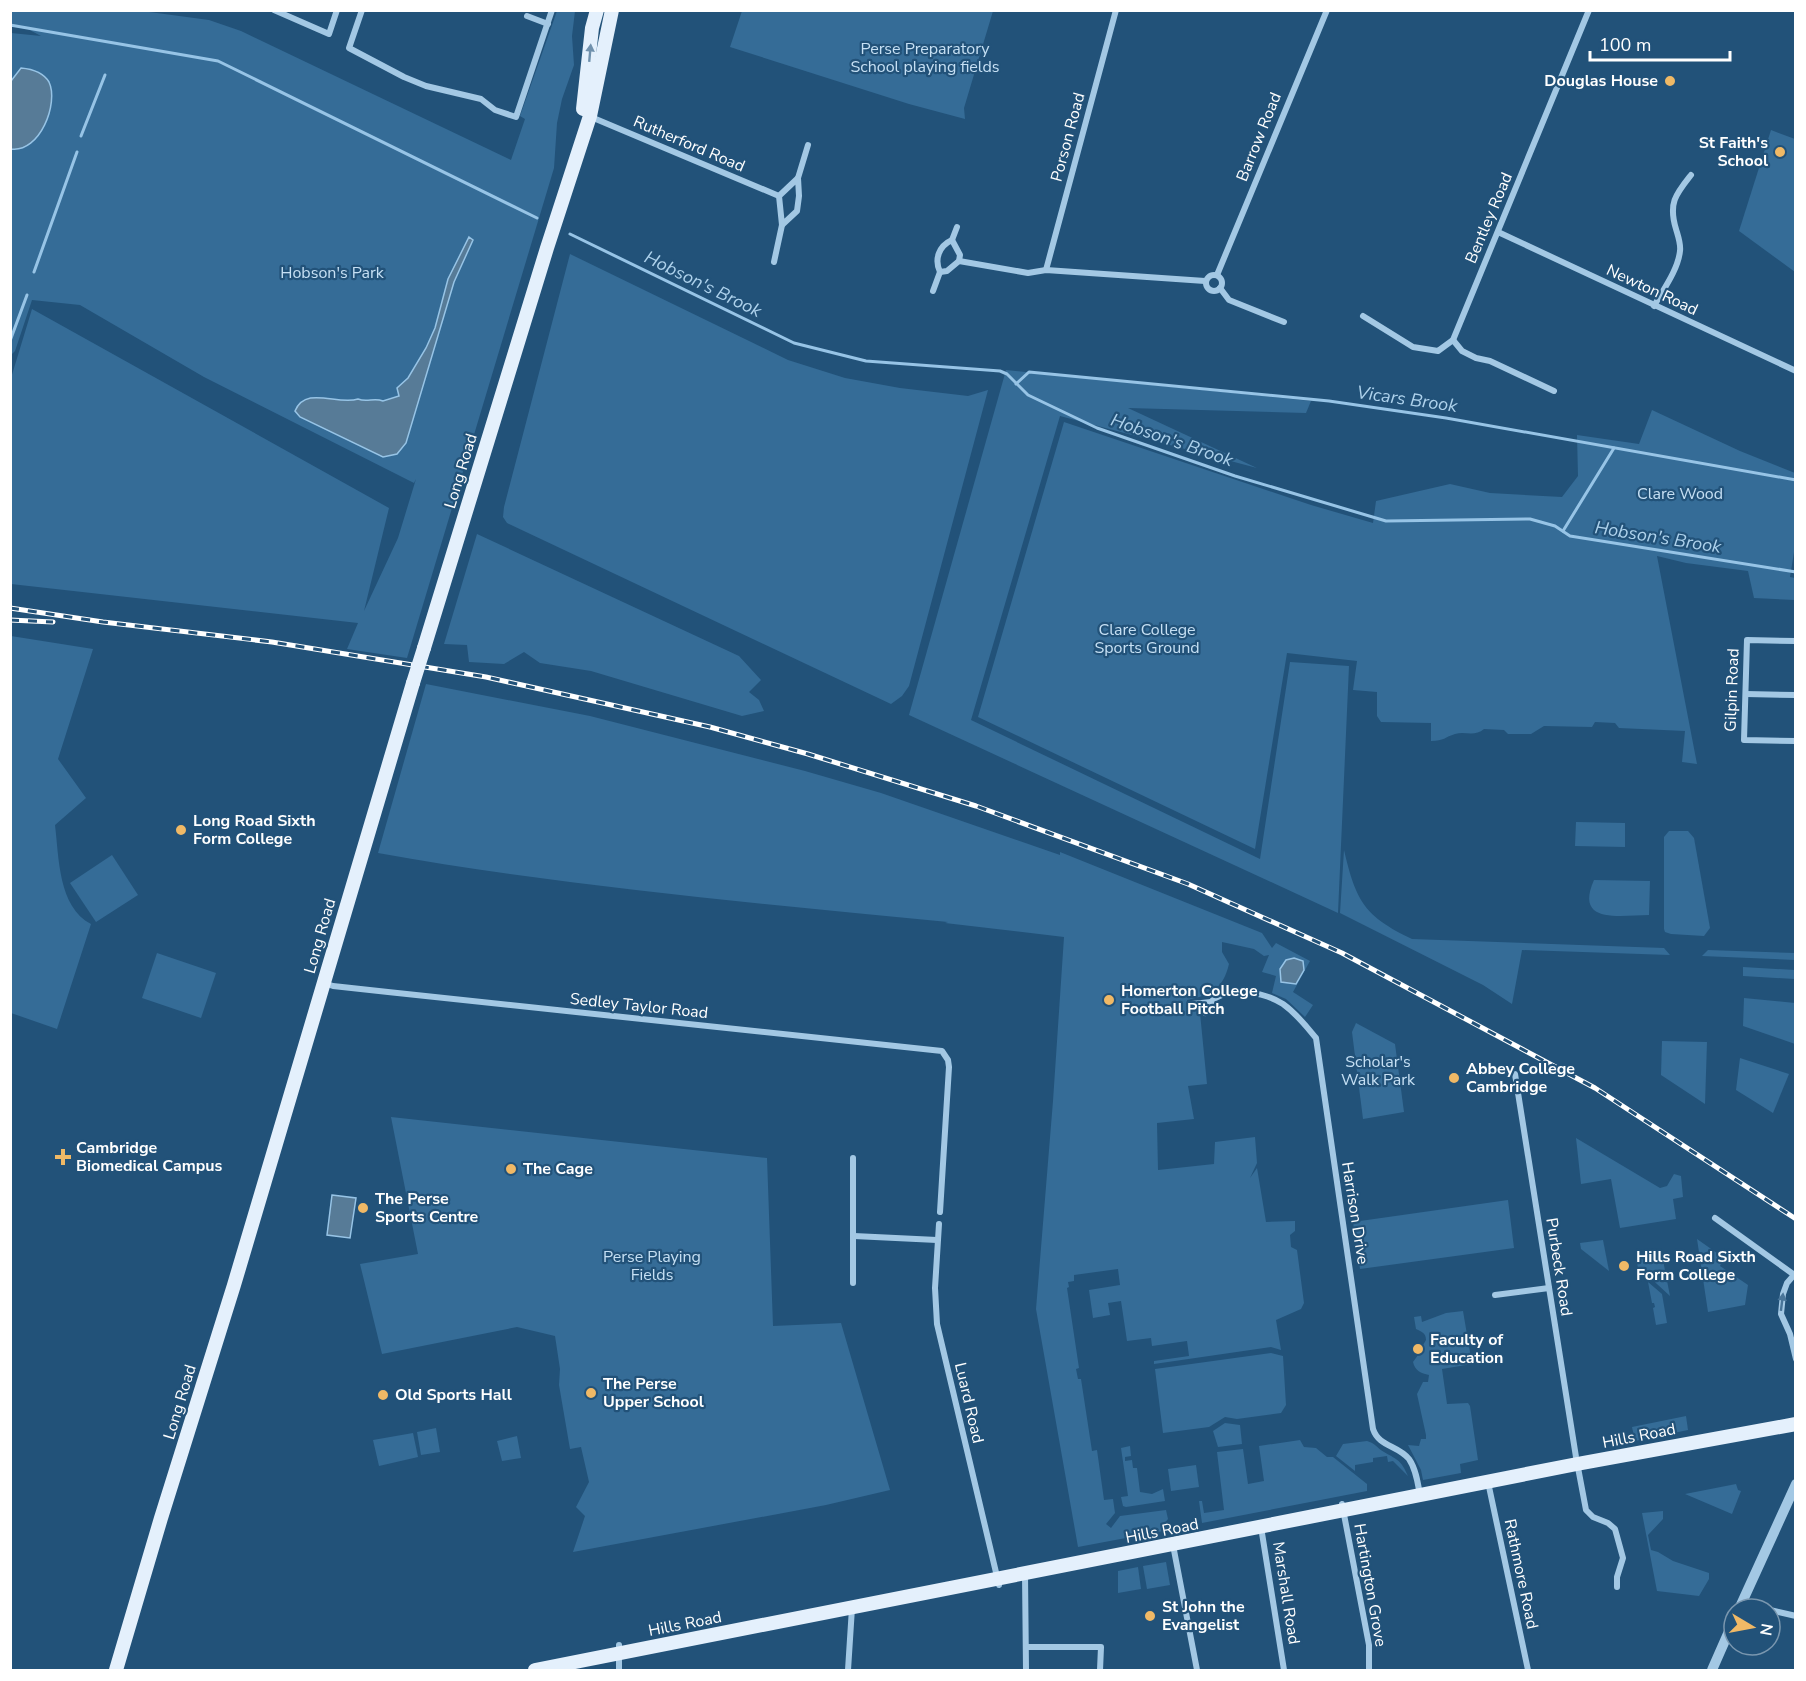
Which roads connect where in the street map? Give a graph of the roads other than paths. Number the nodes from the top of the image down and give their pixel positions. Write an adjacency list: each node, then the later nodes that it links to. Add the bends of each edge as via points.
1 (274, 10): 2 (street, via 329,34)
2 (337, 10)
3 (362, 10): 11 (street, via 349,48 404,77 481,99 495,110 516,117)
4 (552, 10): 11 (street)
5 (597, 10): 17 (main road, Long Road, one-way to 5, via 584,104)
6 (612, 10): 12 (main road, Long Road)
7 (1116, 10): 24 (street, Porson Road)
8 (1327, 10): 26 (street, Barrow Road)
9 (1589, 10): 20 (street, Bentley Road)
10 (527, 16): 11 (street)
11 (548, 24)
12 (590, 116): 16 (street, Rutherford Road); 17 (main road, Long Road)
13 (808, 145): 15 (street)
14 (1691, 175): 30 (street, via 1673,204 1678,258)
15 (798, 178): 16 (street); 18 (street, via 800,196 796,211)
16 (779, 196): 18 (street)
17 (559, 213): 40 (main road, Long Road, bridge)
18 (782, 225): 23 (street)
19 (957, 227): 21 (street)
20 (1498, 232): 30 (street, Newton Road); 33 (street, Bentley Road)
21 (952, 240): 22 (street); 25 (street, via 939,252)
22 (959, 261): 24 (street, via 1028,273); 25 (street, via 947,272)
23 (774, 262)
24 (1046, 270): 27 (street)
25 (940, 272): 29 (street)
26 (1217, 275): 27 (street); 28 (street)
27 (1205, 281): 28 (street, via 1211,291)
28 (1220, 288): 32 (street, via 1229,300)
29 (933, 291)
30 (1654, 306): 34 (street, Newton Road)
31 (1363, 316): 33 (street, via 1413,348 1438,351)
32 (1284, 322)
33 (1453, 340): 35 (street, via 1462,351)
34 (1796, 371)
35 (1554, 391)
36 (1796, 641): 37 (street, Gilpin Road, via 1748,640)
37 (1746, 694): 38 (street); 39 (street, Gilpin Road, via 1744,740)
38 (1796, 695)
39 (1796, 741)
40 (323, 983): 46 (street, Sedley Taylor Road, via 937,1050 948,1060); 74 (main road, Long Road)
41 (1211, 1002): 42 (street, Harrison Drive); 43 (street); 62 (street, Harrison Drive, via 1237,993 1276,999 1299,1017 1316,1038 1373,1429 1377,1439 1408,1458)
42 (1192, 1004)
43 (1205, 1013)
44 (1515, 1074): 53 (street, Purbeck Road)
45 (853, 1158): 49 (street)
46 (940, 1212)
47 (1715, 1218): 51 (street)
48 (939, 1224): 50 (street, Luard Road)
49 (854, 1236): 50 (street); 52 (street)
50 (938, 1240): 67 (street, Luard Road, via 937,1324)
51 (1794, 1275): 56 (street, one-way to 51, via 1781,1304)
52 (854, 1283)
53 (1549, 1288): 54 (street); 59 (street, Purbeck Road)
54 (1495, 1295)
55 (1796, 1327): 56 (street)
56 (1790, 1334): 57 (street)
57 (1796, 1359)
58 (1796, 1424): 59 (main road, Hills Road)
59 (1577, 1464): 60 (main road, Hills Road); 68 (street, Purbeck Road, via 1586,1510 1615,1529 1623,1558)
60 (1488, 1482): 62 (main road, Hills Road); 83 (street, Rathmore Road)
61 (1796, 1484): 69 (street)
62 (1420, 1496): 63 (main road, Hills Road)
63 (1342, 1507): 64 (main road, Hills Road); 82 (street, Hartington Grove, via 1369,1646)
64 (1261, 1524): 65 (main road, Hills Road); 81 (street, Marshall Road)
65 (1172, 1542): 66 (main road, Hills Road); 80 (street)
66 (1024, 1571): 67 (main road, Hills Road); 71 (street)
67 (998, 1582): 70 (main road, Hills Road)
68 (1617, 1587)
69 (1744, 1597)
70 (852, 1604): 73 (main road, Hills Road); 77 (street)
71 (1026, 1647): 78 (street); 79 (street, via 1101,1647)
72 (1722, 1648): 84 (street)
73 (619, 1650): 75 (main road, Hills Road); 76 (street)
74 (116, 1671)
75 (535, 1671)
76 (620, 1671)
77 (848, 1671)
78 (1026, 1671)
79 (1100, 1671)
80 (1197, 1671)
81 (1284, 1671)
82 (1369, 1671)
83 (1528, 1671)
84 (1712, 1671)

